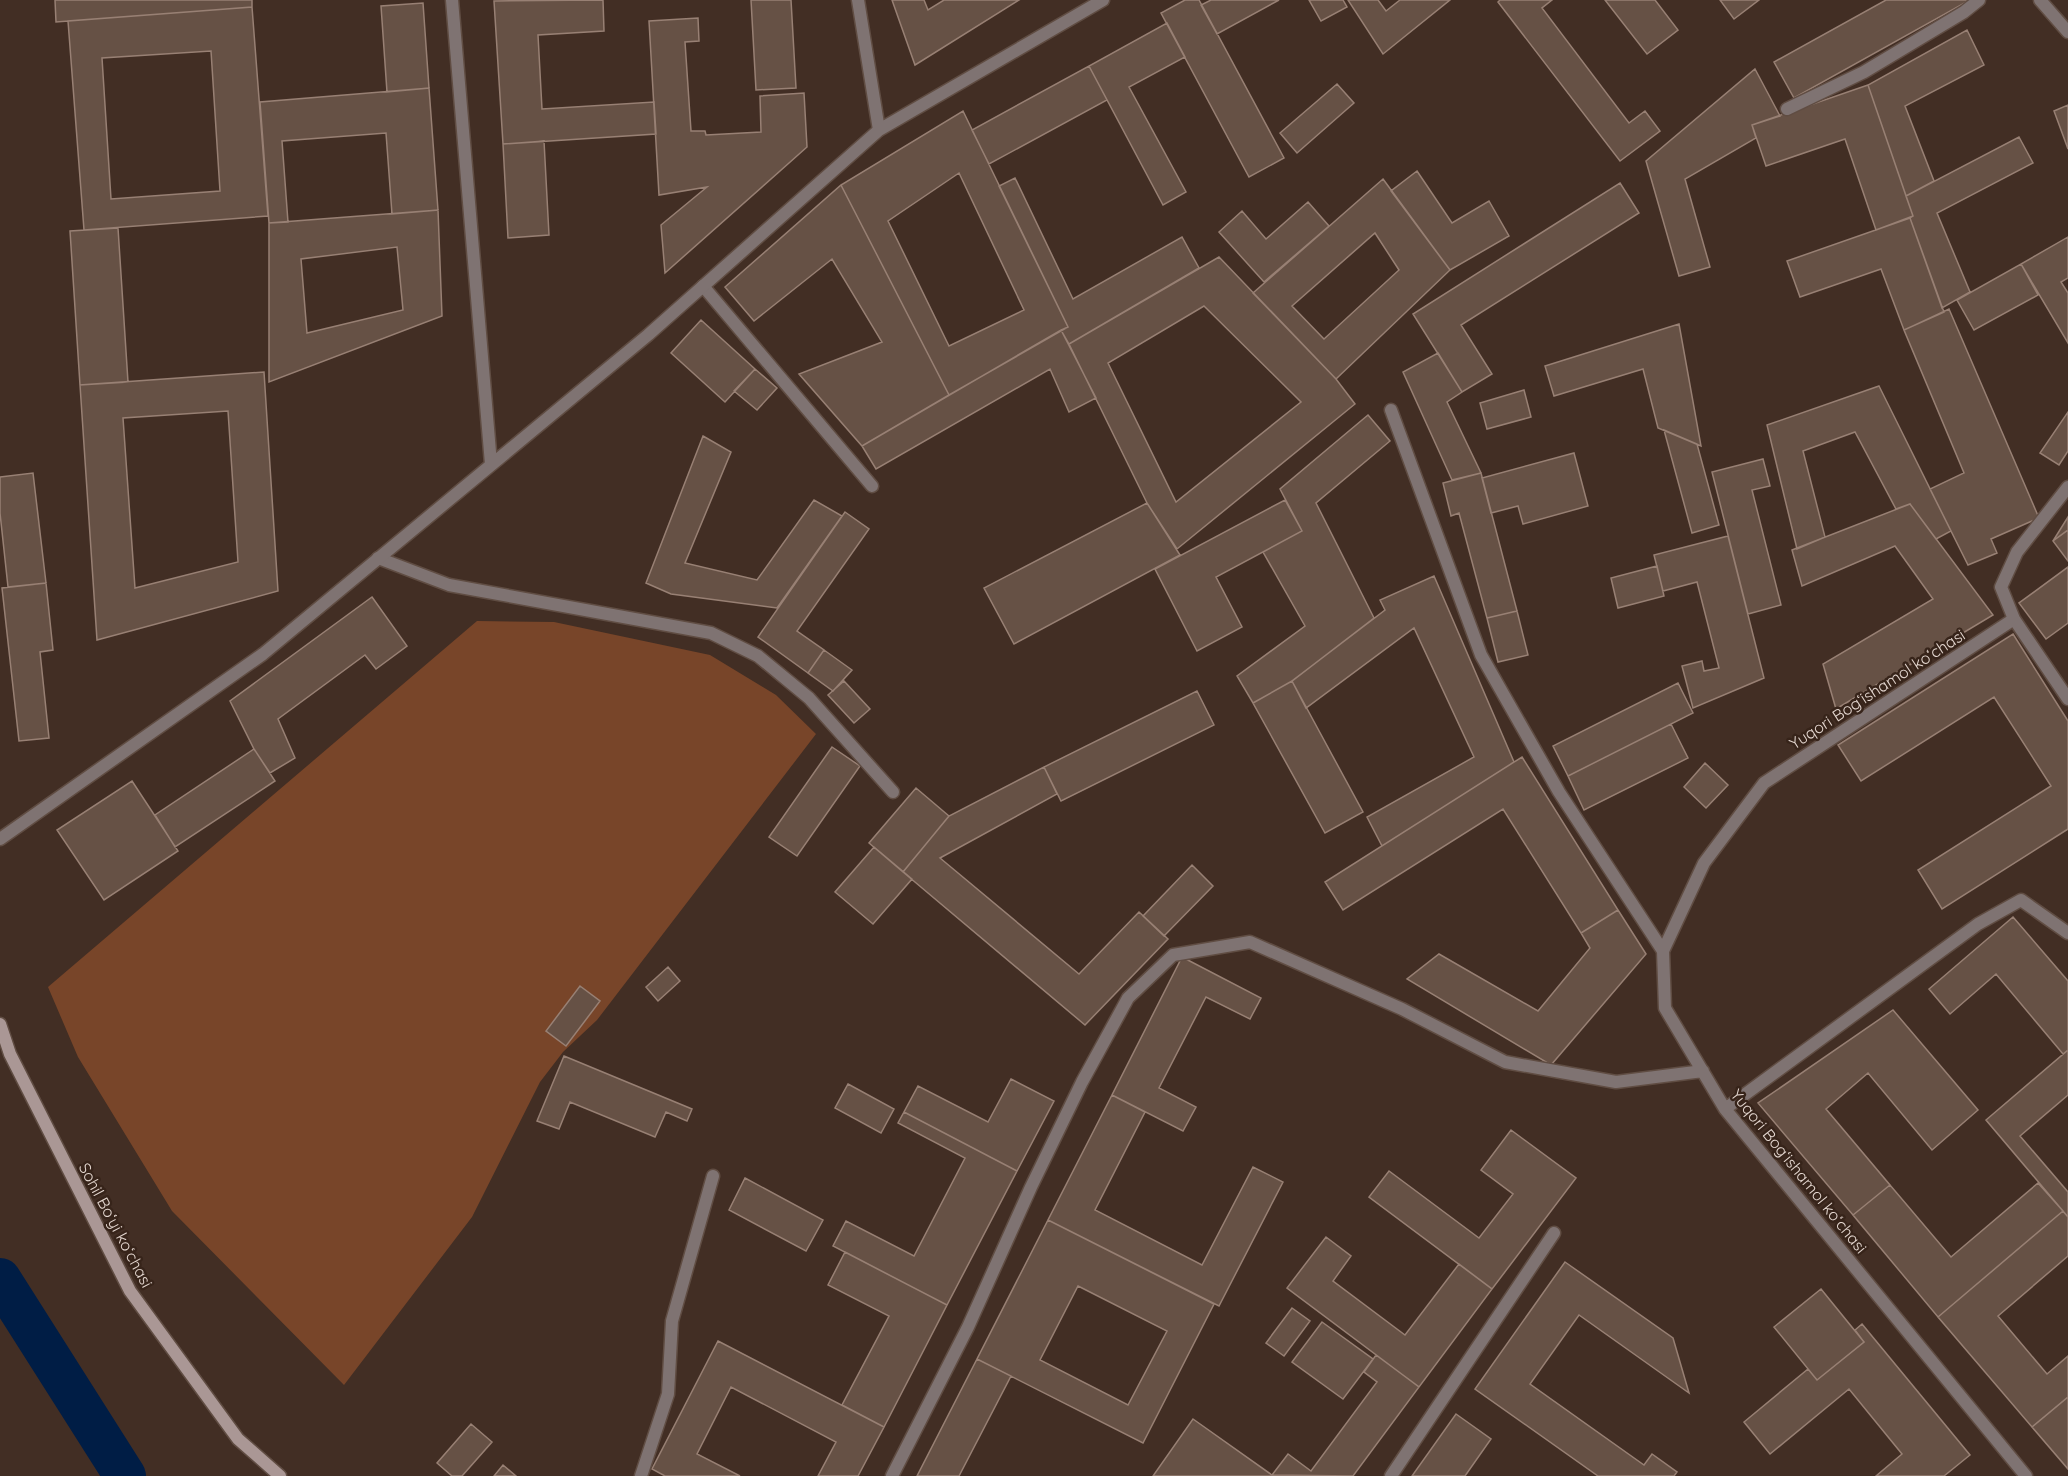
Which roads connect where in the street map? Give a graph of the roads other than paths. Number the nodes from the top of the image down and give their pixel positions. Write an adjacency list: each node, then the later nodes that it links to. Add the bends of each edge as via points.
1 (452, 0): 11 (street)
2 (858, 0): 8 (street)
3 (1103, 0): 8 (street)
4 (1979, 0): 7 (street, via 1864,72)
5 (2040, 0): 6 (street)
6 (2068, 32)
7 (1787, 109)
8 (879, 130): 9 (street)
9 (703, 286): 11 (street); 12 (street)
10 (1391, 410): 20 (street, via 1481,655 1559,792)
11 (491, 464): 14 (street)
12 (872, 486)
13 (2068, 488): 15 (street, via 2017,552 2001,587)
14 (378, 558): 17 (street, via 449,585 711,633 758,656 809,698); 18 (street, via 263,654)
15 (2014, 619): 16 (street); 20 (street, Yuqori Bogʻishamol koʻchasi, via 1764,783 1704,863)
16 (2068, 699)
17 (893, 792)
18 (0, 839)
19 (2068, 933): 23 (street, via 2021,900 1978,924)
20 (1663, 951): 22 (street, Yuqori Bogʻishamol koʻchasi, via 1665,1008)
21 (0, 1024): 26 (main road, Sohil Boʻyi koʻchasi, via 10,1054 130,1292 238,1439)
22 (1703, 1071): 23 (street, Yuqori Bogʻishamol koʻchasi); 28 (street, via 1616,1082 1505,1062 1402,1009 1250,942 1173,955 1128,998 1082,1082 968,1327)
23 (1725, 1108): 30 (street, Yuqori Bogʻishamol koʻchasi)
24 (713, 1176): 27 (street, via 672,1321 668,1394)
25 (1554, 1233): 29 (street)
26 (280, 1476)
27 (641, 1476)
28 (892, 1476)
29 (1391, 1476)
30 (2026, 1476)

